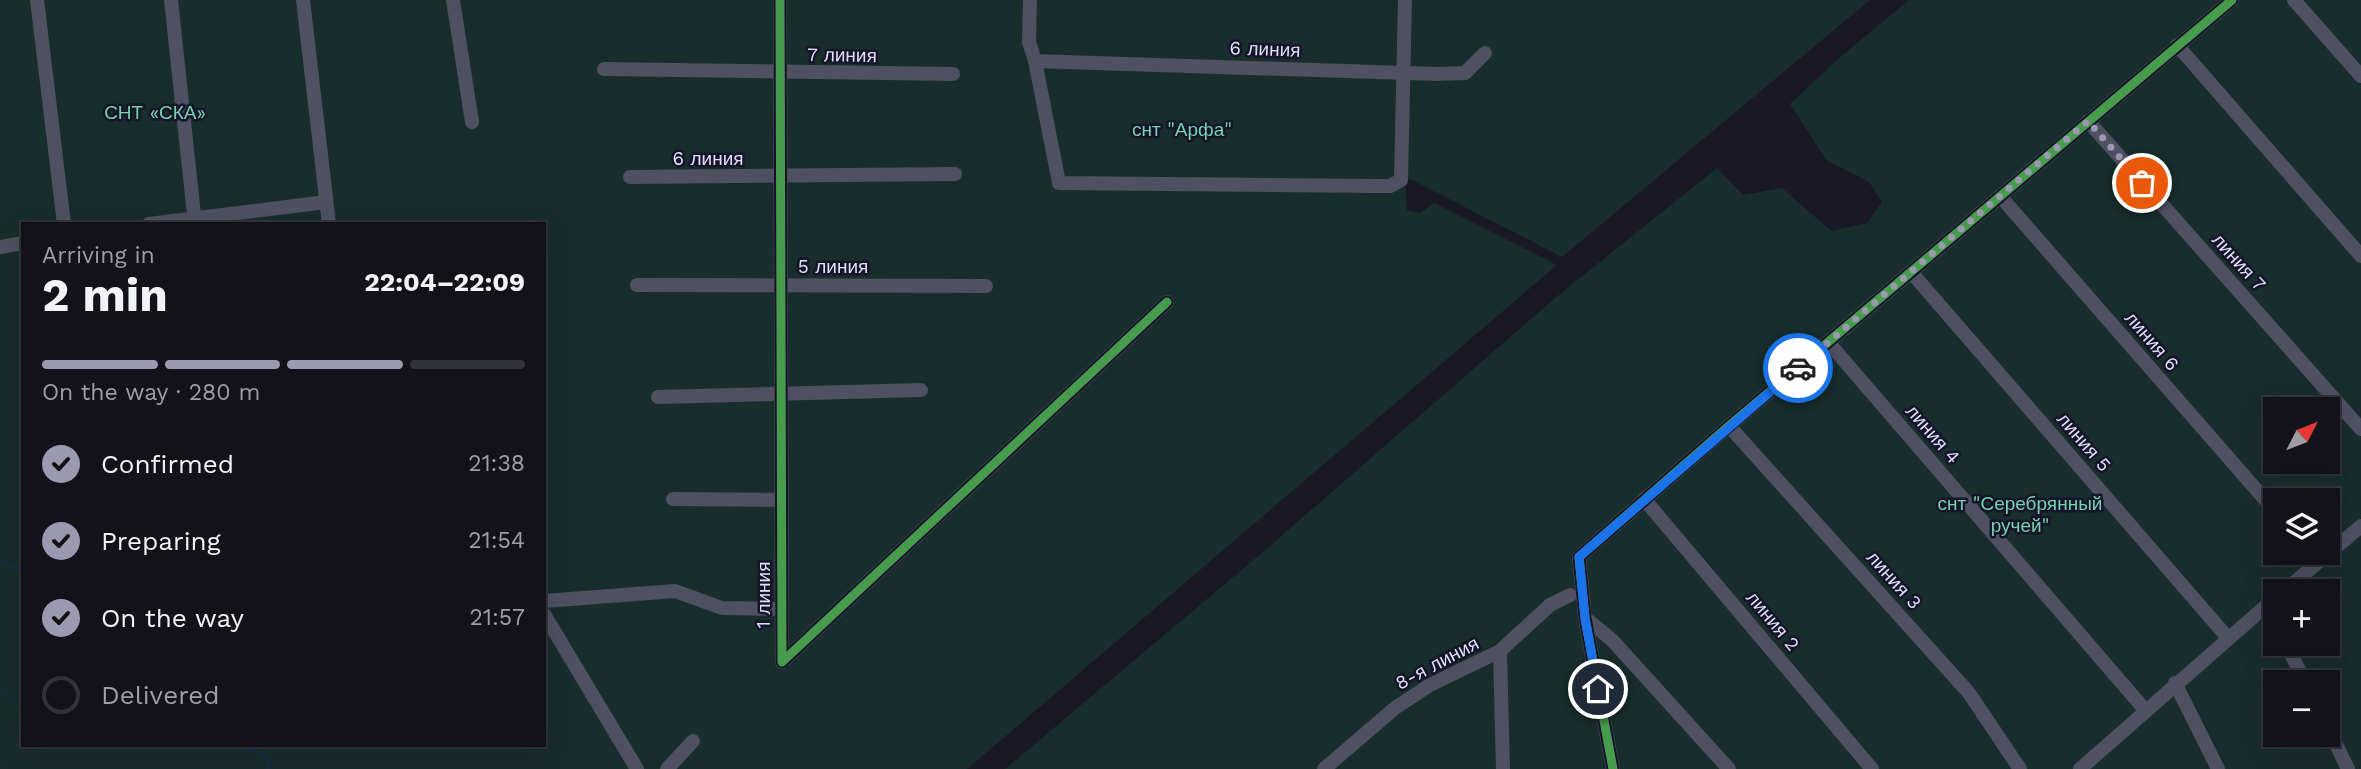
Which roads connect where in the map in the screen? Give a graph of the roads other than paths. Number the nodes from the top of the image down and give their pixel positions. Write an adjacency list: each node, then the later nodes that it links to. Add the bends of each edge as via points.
1 (37, 0): 26 (street)
2 (171, 0): 25 (street)
3 (303, 0): 24 (street)
4 (453, 0): 19 (street)
5 (780, 0): 14 (street, 1 линия)
6 (1030, 0): 12 (street, via 1029,43)
7 (1405, 0): 15 (street)
8 (2232, 0): 10 (street)
9 (2294, 0): 17 (street)
10 (2177, 46): 18 (street); 30 (street)
11 (1485, 53): 15 (street, 6 линия, via 1465,73)
12 (1035, 61): 15 (street, 6 линия); 15 (street, via 1059,183 1391,186 1401,180)
13 (604, 69): 14 (street, 7 линия)
14 (780, 72): 16 (street, 7 линия); 22 (street, 1 линия)
15 (1405, 73)
16 (953, 74)
17 (2361, 76)
18 (2088, 121): 23 (street); 41 (street, линия 7)
19 (472, 122)
20 (955, 174): 22 (street, 6 линия)
21 (630, 177): 22 (street, 6 линия)
22 (780, 177): 33 (street, 1 линия)
23 (2000, 195): 31 (street); 42 (street, линия 6)
24 (326, 202): 25 (street); 27 (street)
25 (195, 221)
26 (64, 222)
27 (329, 222)
28 (21, 243): 29 (street)
29 (0, 247)
30 (2361, 256)
31 (1911, 272): 36 (street); 56 (street, линия 5)
32 (637, 285): 33 (street, 5 линия)
33 (781, 285): 34 (street, 5 линия); 38 (street, 1 линия)
34 (986, 286)
35 (1167, 302): 53 (street, 1 линия, via 782,662)
36 (1828, 342): 40 (street); 59 (street, линия 4)
37 (921, 390): 38 (street)
38 (781, 393): 39 (street); 45 (street, 1 линия)
39 (658, 397)
40 (1729, 426): 44 (street); 70 (street, линия 3, via 1969,693)
41 (2361, 429)
42 (2263, 497)
43 (673, 499): 45 (street)
44 (1644, 499): 55 (street, via 1579,557); 69 (street, линия 2)
45 (781, 500): 53 (street, 1 линия)
46 (2361, 526): 47 (street)
47 (2340, 541)
48 (2308, 565): 49 (street)
49 (2295, 579)
50 (1570, 595): 57 (street, 8-я линия, via 1550,605)
51 (546, 601): 53 (street, via 675,591 722,608)
52 (2263, 608): 56 (street)
53 (780, 609)
54 (546, 617): 64 (street)
55 (1585, 618): 67 (street); 68 (street, via 1612,640)
56 (2228, 638): 58 (street)
57 (1500, 651): 62 (street); 66 (street, 8-я линия, via 1430,685 1395,708)
58 (2175, 683): 59 (street); 71 (street)
59 (2146, 710): 63 (street)
60 (693, 741): 65 (street)
61 (2337, 747): 72 (street)
62 (1501, 768)
63 (2081, 768)
64 (637, 769)
65 (667, 769)
66 (1324, 769)
67 (1613, 769)
68 (1729, 769)
69 (1872, 769)
70 (2020, 769)
71 (2218, 769)
72 (2348, 769)

